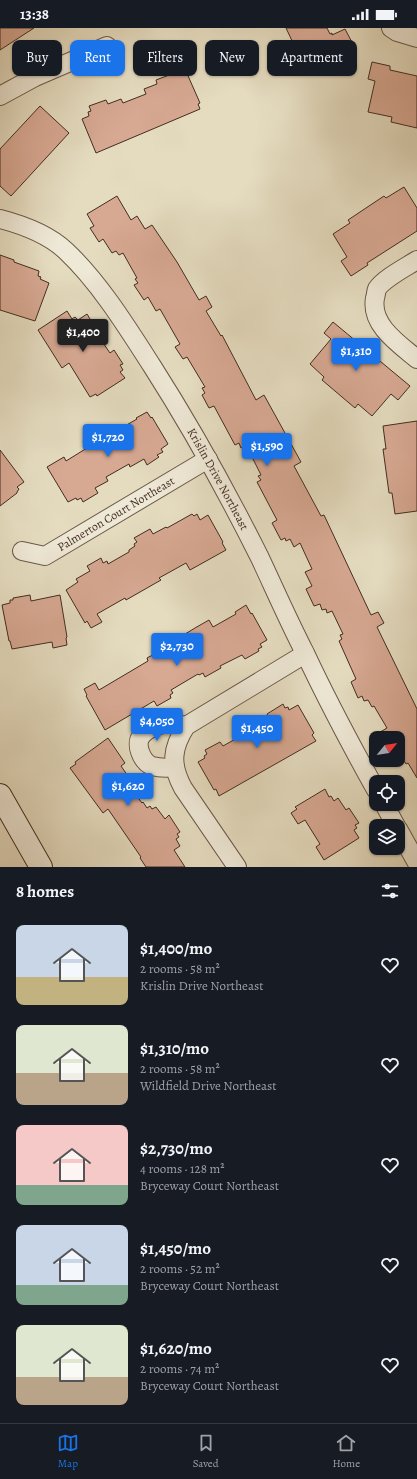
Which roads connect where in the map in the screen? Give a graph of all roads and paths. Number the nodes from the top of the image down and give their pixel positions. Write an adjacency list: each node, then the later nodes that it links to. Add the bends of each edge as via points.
1 (391, 28): 2 (street)
2 (417, 38)
3 (70, 62): 4 (street)
4 (0, 96)
5 (0, 219): 8 (street, Krislin Drive Northeast, via 46,236 65,249 84,269 124,322)
6 (417, 260): 7 (street, via 389,277 377,289 374,304 379,321 391,337)
7 (417, 359)
8 (208, 459): 9 (street, Palmerton Court Northeast, via 45,556); 10 (street, Krislin Drive Northeast, via 259,557)
9 (22, 551)
10 (305, 654): 11 (street); 13 (street, Krislin Drive Northeast)
11 (186, 726): 12 (street, via 178,738); 12 (street, via 168,723 154,727 142,735 138,743 140,753 151,766)
12 (174, 767): 18 (street, via 183,788)
13 (369, 777)
14 (0, 795): 17 (main road)
15 (405, 842): 16 (street)
16 (417, 863)
17 (41, 867)
18 (237, 867)

